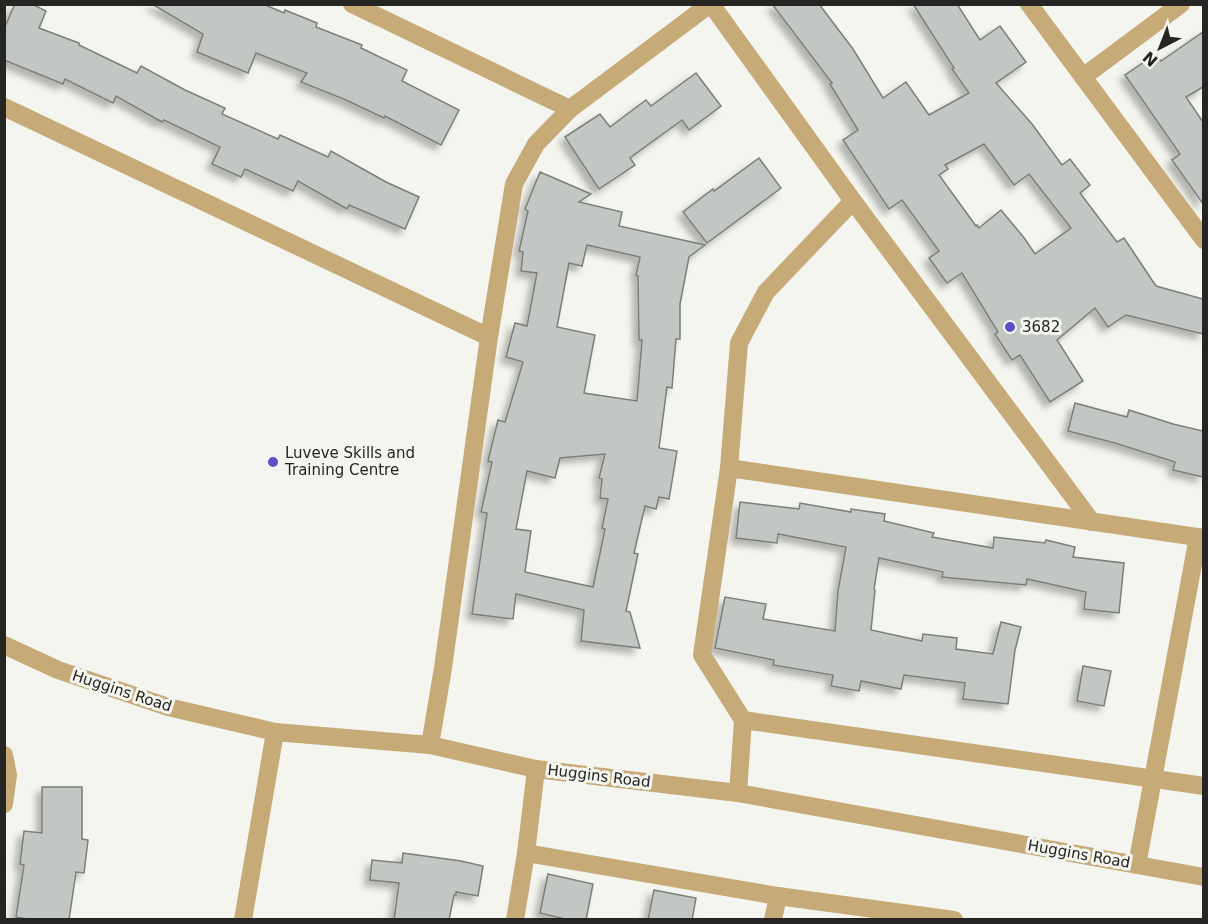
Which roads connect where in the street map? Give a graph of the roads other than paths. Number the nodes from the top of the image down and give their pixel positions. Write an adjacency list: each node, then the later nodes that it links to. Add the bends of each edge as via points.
1 (352, 4): 7 (street)
2 (710, 4): 7 (street); 8 (street)
3 (1029, 4): 5 (street)
4 (1181, 4): 5 (street)
5 (1083, 77): 9 (street)
6 (4, 107): 10 (street)
7 (570, 109): 10 (street, via 536,144 514,184)
8 (853, 201): 11 (street, via 766,292 739,343); 12 (street)
9 (1203, 240)
10 (489, 337): 17 (street)
11 (729, 468): 12 (street); 15 (street, via 702,655)
12 (1092, 522): 13 (street)
13 (1201, 538): 20 (street)
14 (4, 645): 16 (street, Huggins Road, via 58,670 168,707)
15 (743, 720): 20 (street); 22 (street)
16 (275, 732): 17 (street, Huggins Road); 28 (street)
17 (430, 745): 19 (street, Huggins Road)
18 (4, 755): 23 (street, via 8,774)
19 (536, 769): 22 (street, Huggins Road); 24 (street)
20 (1153, 779): 21 (street); 25 (street)
21 (1203, 786)
22 (738, 793): 25 (street, Huggins Road)
23 (4, 804)
24 (526, 853): 27 (street); 29 (street)
25 (1137, 865): 26 (street, Huggins Road)
26 (1203, 877)
27 (778, 896): 30 (street); 31 (street)
28 (243, 920)
29 (515, 920)
30 (773, 920)
31 (954, 920)

